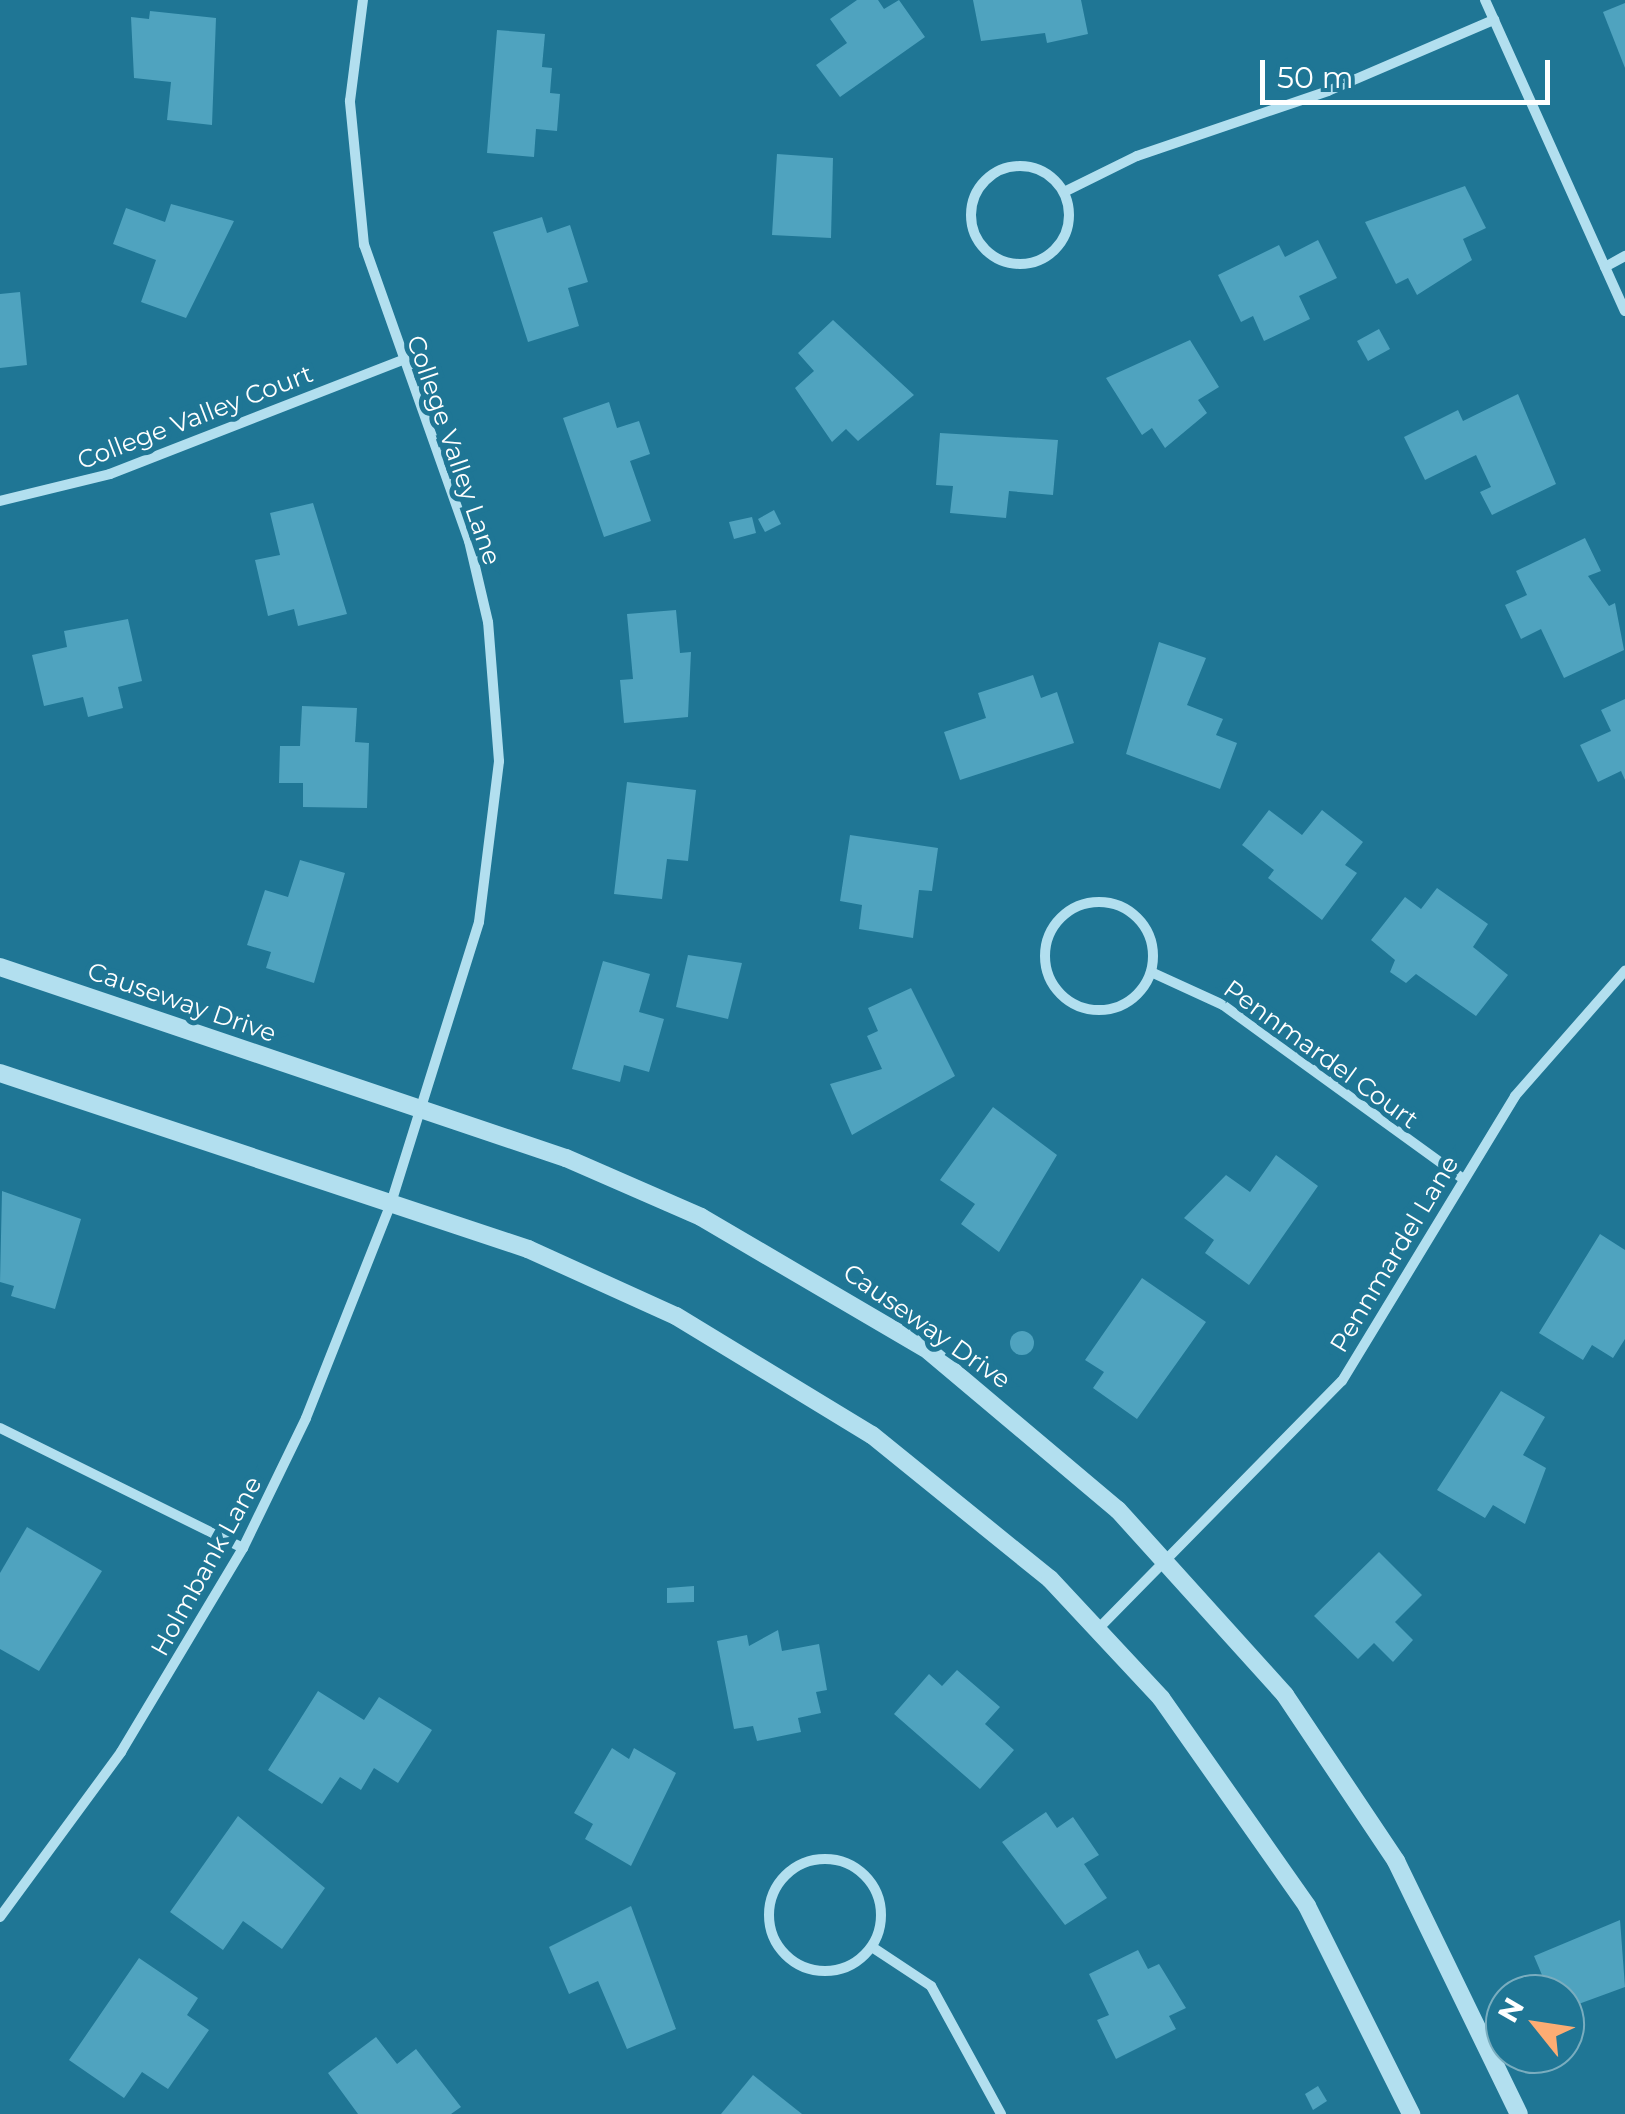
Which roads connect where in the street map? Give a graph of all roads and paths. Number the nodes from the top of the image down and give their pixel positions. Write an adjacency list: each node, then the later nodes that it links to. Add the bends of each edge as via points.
1 (362, 0): 8 (street, College Valley Lane, via 350,101 352,172 364,245)
2 (1485, 0): 3 (street)
3 (1494, 20): 4 (street, via 1310,98 1138,156); 6 (street)
4 (1064, 192): 4 (street, via 1053,178 1022,166 990,176 972,204 977,237 1001,260 1035,261 1062,241)
5 (1625, 256): 6 (street)
6 (1605, 267): 7 (street)
7 (1625, 311)
8 (402, 360): 9 (street, College Valley Court, via 110,474); 14 (street, College Valley Lane, via 469,541 488,622 499,761 479,922)
9 (0, 501)
10 (0, 967): 14 (street, Causeway Drive)
11 (1625, 971): 15 (street, Pennmardel Lane, via 1555,1044)
12 (1151, 972): 12 (street, via 1151,939 1116,904 1068,912 1048,939 1048,972 1082,1007 1131,1000); 15 (street, Pennmardel Court, via 1223,1004)
13 (0, 1073): 16 (street)
14 (422, 1110): 16 (street, College Valley Lane); 19 (street, Causeway Drive, via 566,1158 809,1274 929,1352 1032,1433)
15 (1462, 1178): 19 (street, Pennmardel Lane, via 1342,1381)
16 (390, 1203): 18 (street, Holmbank Lane, via 306,1418); 20 (street, via 624,1289 768,1367 950,1493)
17 (0, 1428): 18 (street)
18 (243, 1548): 21 (street, Holmbank Lane, via 121,1752)
19 (1168, 1562): 20 (street, Pennmardel Lane); 25 (street, Causeway Drive, via 1285,1695 1396,1861)
20 (1097, 1630): 24 (street, via 1161,1698 1261,1833 1351,1987)
21 (0, 1917)
22 (872, 1947): 22 (street, via 878,1896 856,1868 805,1862 778,1884 768,1918 793,1963 844,1968); 23 (street, via 931,1986)
23 (1001, 2114)
24 (1411, 2114)
25 (1519, 2114)

